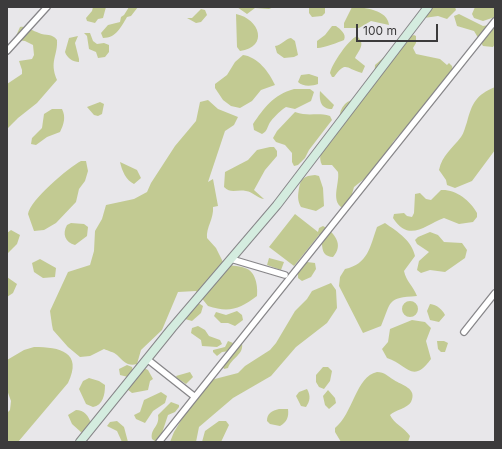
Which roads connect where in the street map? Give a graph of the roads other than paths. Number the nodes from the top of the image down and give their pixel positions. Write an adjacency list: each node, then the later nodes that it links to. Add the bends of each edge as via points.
1 (47, 7): 4 (street)
2 (428, 7): 5 (street, via 277,204)
3 (495, 21): 10 (street)
4 (7, 51)
5 (231, 259): 6 (street); 9 (street)
6 (285, 275)
7 (495, 293): 8 (street)
8 (464, 332)
9 (147, 359): 10 (street); 11 (street)
10 (195, 397): 12 (street)
11 (80, 442)
12 (159, 442)

